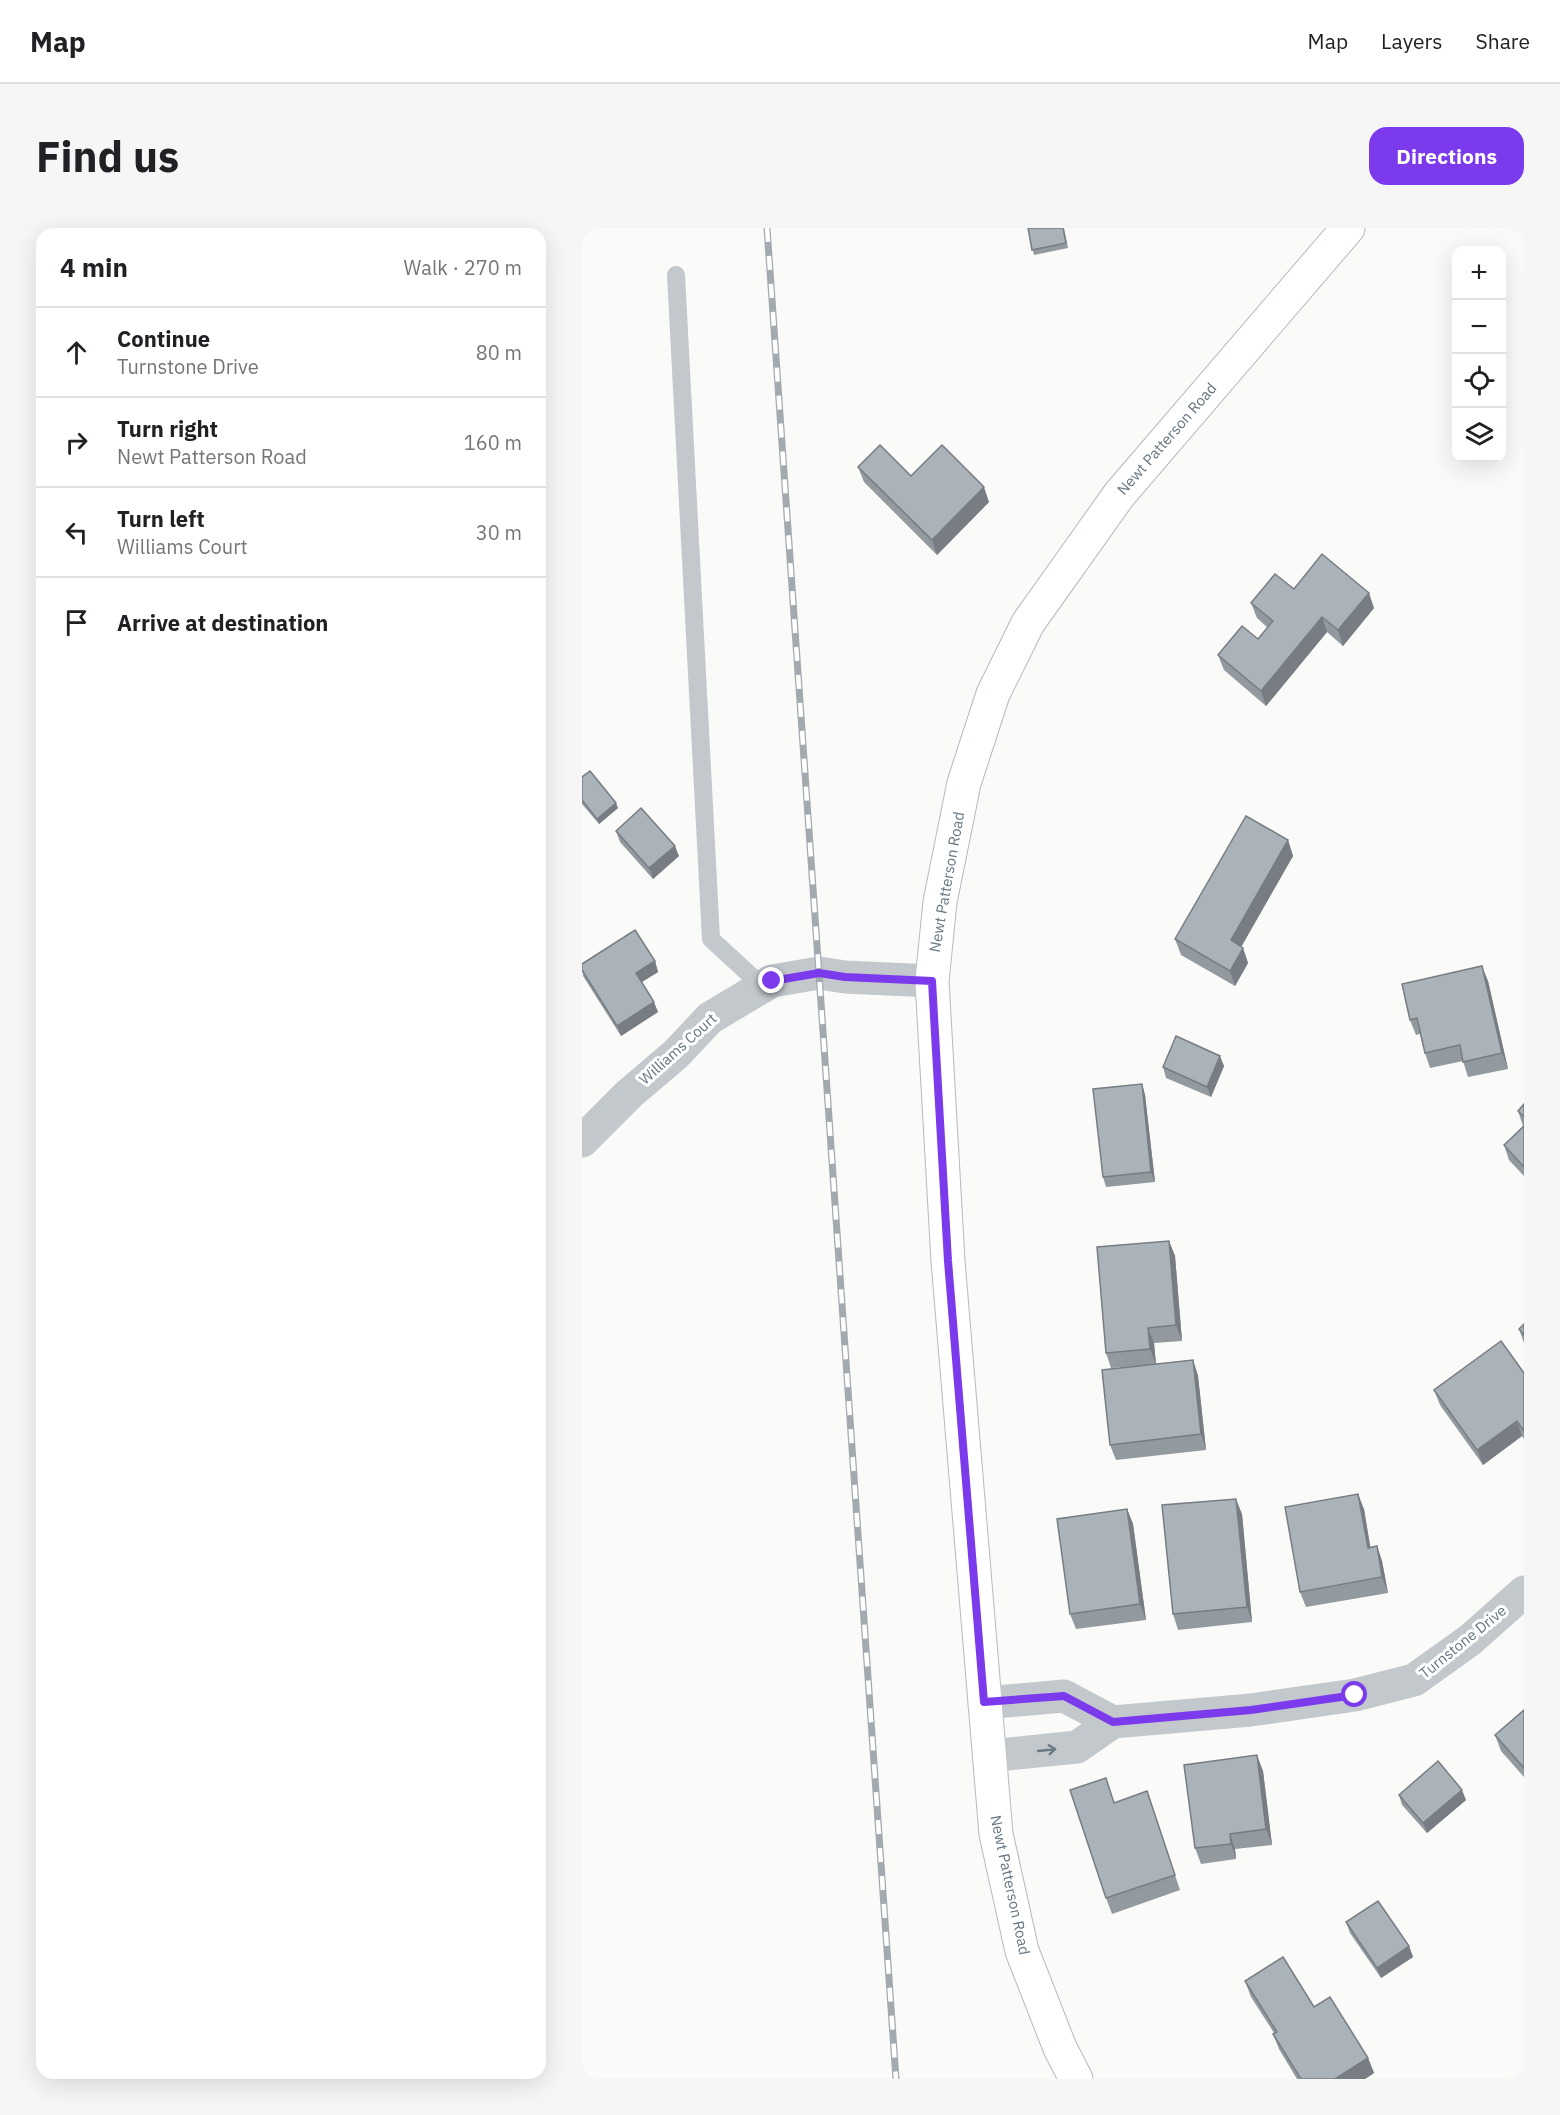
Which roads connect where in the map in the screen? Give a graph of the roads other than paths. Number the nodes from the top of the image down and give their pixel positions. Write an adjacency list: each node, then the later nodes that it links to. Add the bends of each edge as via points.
1 (1348, 228): 3 (street, Newt Patterson Road, via 1119,495 1028,623 993,694 964,783 940,902)
2 (676, 275): 4 (lane, via 711,939)
3 (932, 981): 4 (street, Williams Court, via 819,973 772,981); 7 (street, Newt Patterson Road, via 948,1261)
4 (763, 987): 5 (street, Williams Court, via 710,1018)
5 (582, 1141)
6 (1524, 1592): 8 (street, Turnstone Drive, via 1470,1640 1414,1680 1355,1695 1251,1710)
7 (984, 1702): 8 (street, via 1064,1696); 9 (street, Newt Patterson Road)
8 (1113, 1722): 9 (street, Turnstone Drive, one-way to 8, via 1077,1747)
9 (989, 1756): 10 (street, Newt Patterson Road, via 996,1834 1022,1951)
10 (1076, 2079)

